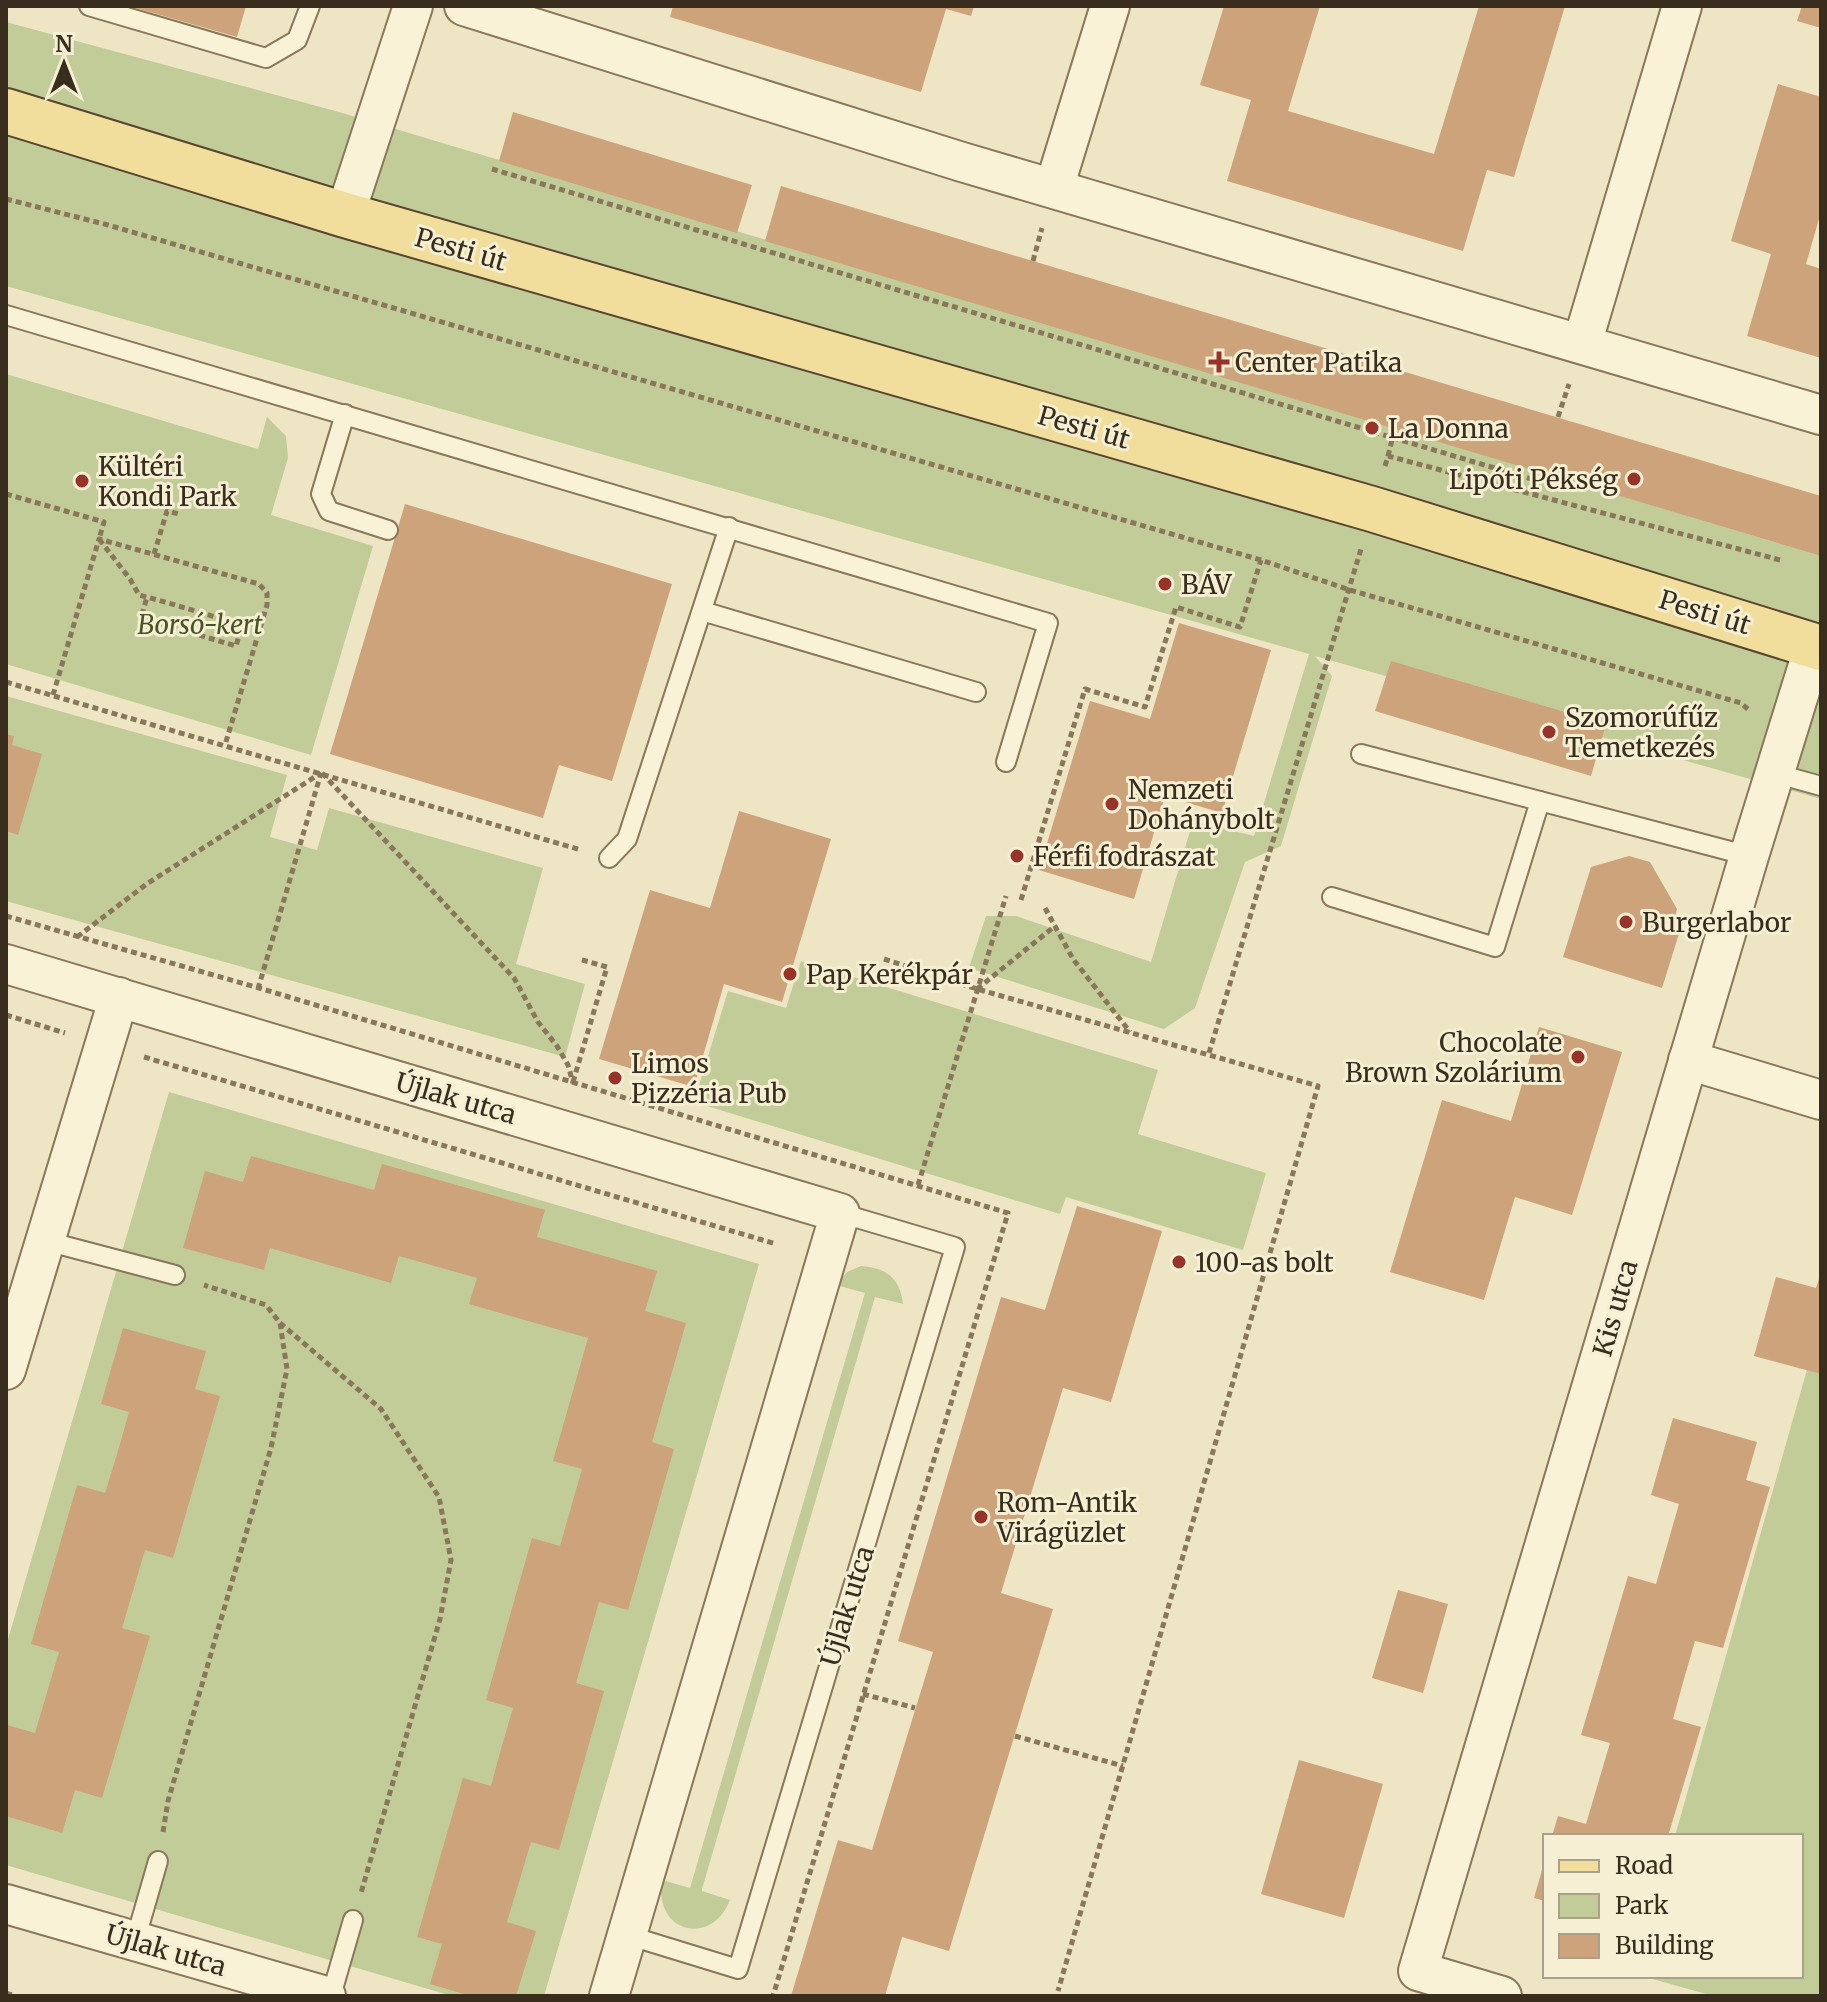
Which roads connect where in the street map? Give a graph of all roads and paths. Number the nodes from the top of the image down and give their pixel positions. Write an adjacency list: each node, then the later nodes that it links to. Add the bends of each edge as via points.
1 (89, 6): 2 (lane, via 266,58 297,40)
2 (310, 6)
3 (413, 6): 11 (street)
4 (464, 6): 9 (street)
5 (1110, 6): 9 (street)
6 (1682, 6): 15 (street)
7 (6, 111): 11 (main road, Pesti út)
8 (492, 169): 14 (path)
9 (1054, 188): 15 (street)
10 (6, 199): 30 (path)
11 (345, 215): 24 (main road, Pesti út)
12 (6, 315): 16 (lane)
13 (1016, 316): 14 (path)
14 (1014, 325): 18 (path)
15 (1582, 344): 17 (street)
16 (345, 414): 26 (lane); 27 (lane, via 321,494 329,511)
17 (1821, 415)
18 (1393, 436): 19 (path); 21 (path)
19 (1388, 456): 22 (path); 24 (path)
20 (1541, 473): 21 (path)
21 (1538, 481): 22 (path)
22 (1534, 493): 31 (path)
23 (6, 494): 28 (path, via 104,522)
24 (1372, 509): 32 (path); 35 (main road, Pesti út)
25 (179, 514): 29 (path, via 167,511)
26 (729, 527): 34 (lane); 42 (lane, via 1048,623)
27 (388, 530)
28 (99, 539): 29 (path); 33 (path, via 139,595); 38 (path)
29 (154, 554): 39 (path, via 259,584 267,593)
30 (1261, 560): 32 (path); 50 (path, via 1240,627 1176,607 1145,707 1085,689)
31 (1780, 560)
32 (1350, 590): 41 (path, via 1741,703); 65 (path)
33 (147, 597): 33 (path, via 242,625 236,646 141,618)
34 (702, 611): 37 (lane); 47 (lane, via 627,839)
35 (1818, 647): 41 (street, Kis utca)
36 (6, 682): 38 (path)
37 (976, 692)
38 (53, 695): 39 (path)
39 (225, 745): 43 (path)
40 (1361, 754): 45 (lane)
41 (1779, 757): 44 (lane); 46 (street, Kis utca)
42 (1006, 762)
43 (321, 773): 47 (path); 54 (path, via 148,883); 58 (path); 67 (path, via 514,978 568,1065)
44 (1821, 786)
45 (1540, 801): 46 (lane); 49 (lane, via 1495,947)
46 (1749, 856): 66 (street, Kis utca)
47 (609, 858)
48 (1006, 896): 59 (path)
49 (1332, 897)
50 (1021, 900)
51 (1045, 908): 53 (path)
52 (6, 916): 54 (path)
53 (1055, 926): 59 (path); 62 (path, via 1073,959)
54 (77, 937): 58 (path)
55 (579, 959): 67 (path, via 607,967)
56 (884, 959): 59 (path)
57 (6, 964): 60 (street, Újlak utca)
58 (259, 988): 63 (path); 67 (path)
59 (977, 989): 62 (path); 69 (path)
60 (119, 997): 63 (street, Újlak utca); 64 (street)
61 (6, 1015): 64 (path)
62 (1130, 1032): 65 (path)
63 (245, 1036): 70 (street, Újlak utca)
64 (105, 1045): 71 (street); 72 (path)
65 (1209, 1053): 79 (path, via 1318,1086)
66 (1688, 1060): 68 (street); 91 (street, Kis utca, via 1418,1971)
67 (573, 1083): 69 (path)
68 (1821, 1100)
69 (918, 1185): 76 (path, via 1008,1213)
70 (840, 1213): 83 (street); 83 (lane, Újlak utca, via 955,1247 738,1969)
71 (46, 1241): 73 (lane); 75 (street)
72 (776, 1244)
73 (175, 1275): 74 (path, via 266,1305)
74 (280, 1323): 80 (path, via 287,1369 271,1448 168,1801); 82 (path, via 381,1409 439,1497 451,1560 440,1619)
75 (6, 1370)
76 (863, 1694): 77 (path); 90 (path)
77 (915, 1708)
78 (1015, 1736): 79 (path)
79 (1123, 1766): 86 (path)
80 (158, 1861): 84 (lane)
81 (6, 1904): 84 (street, Újlak utca)
82 (353, 1920): 88 (lane)
83 (627, 1935): 89 (street)
84 (135, 1941): 88 (street, Újlak utca)
85 (6, 1993): 87 (path)
86 (1058, 1994)
87 (15, 1996)
88 (328, 1996)
89 (609, 1996)
90 (773, 1996)
91 (1502, 1996)

